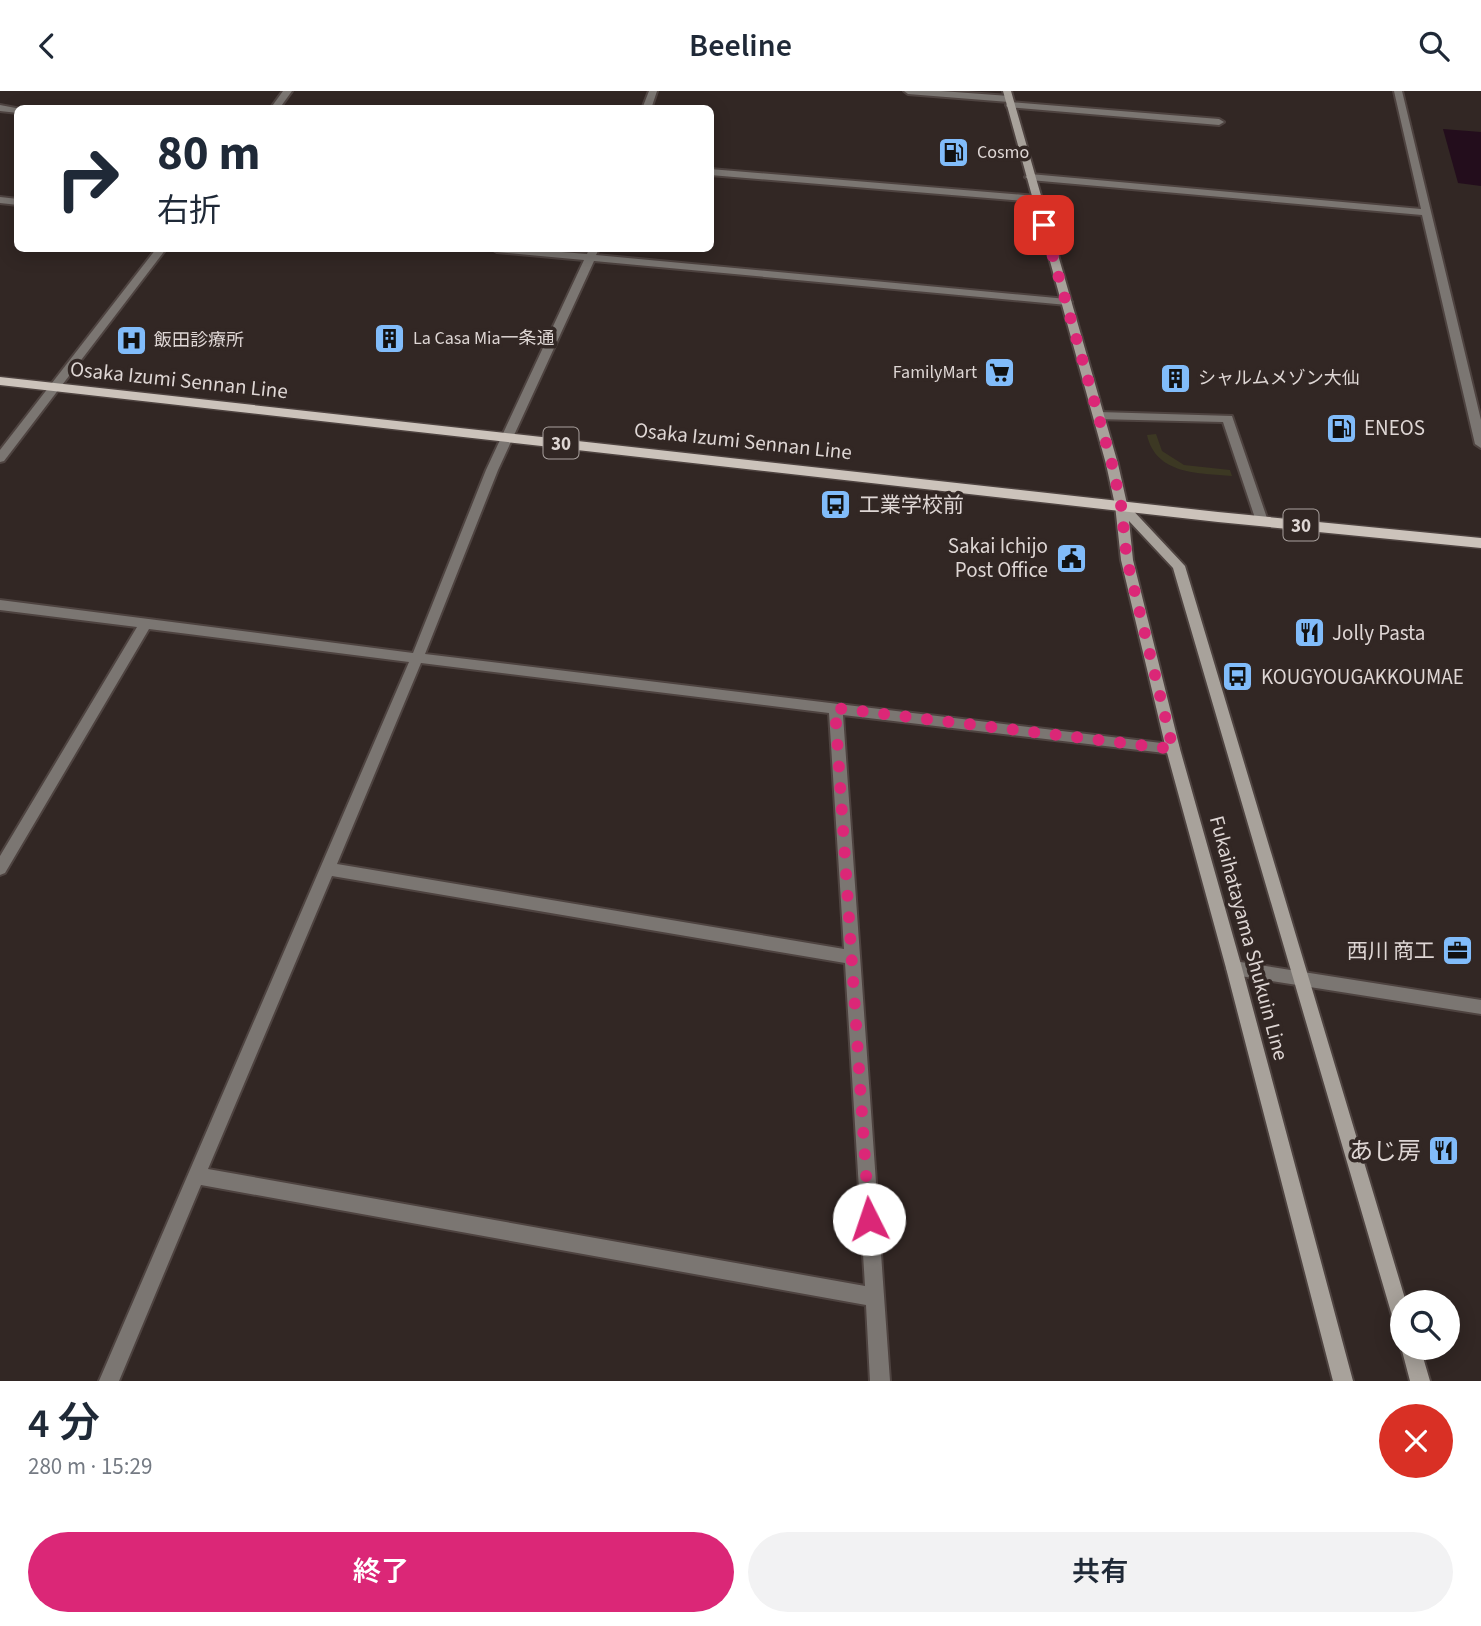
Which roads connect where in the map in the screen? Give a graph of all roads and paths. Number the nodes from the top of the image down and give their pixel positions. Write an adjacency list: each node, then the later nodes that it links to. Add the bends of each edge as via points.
1 (288, 91): 5 (street)
2 (908, 91): 4 (street)
3 (1398, 91): 10 (street)
4 (1008, 99): 6 (street); 8 (main road, Fukaihatayama Shukuin Line)
5 (277, 105)
6 (1219, 122)
7 (714, 172): 9 (street)
8 (1030, 177): 9 (main road, Fukaihatayama Shukuin Line); 10 (street)
9 (1037, 198): 14 (main road, Fukaihatayama Shukuin Line)
10 (1427, 212): 19 (street)
11 (159, 252): 16 (street)
12 (568, 252): 13 (street)
13 (592, 253): 14 (street); 18 (street)
14 (1067, 302): 17 (main road, Fukaihatayama Shukuin Line)
15 (0, 381): 16 (main road, Osaka Izumi Sennan Line / 30)
16 (54, 387): 18 (main road, Osaka Izumi Sennan Line / 30); 20 (street)
17 (1099, 416): 21 (main road, Fukaihatayama Shukuin Line); 22 (street, via 1228,419)
18 (506, 437): 21 (main road, Osaka Izumi Sennan Line / 30); 26 (street)
19 (1481, 444)
20 (0, 458)
21 (1121, 505): 22 (main road, Osaka Izumi Sennan Line / 30); 28 (main road, Fukaihatayama Shukuin Line, via 1127,560); 33 (main road, Fukaihatayama Shukuin Line, via 1179,566)
22 (1262, 520): 23 (main road, Osaka Izumi Sennan Line / 30)
23 (1481, 543)
24 (0, 605): 25 (street)
25 (145, 624): 26 (street); 29 (street)
26 (417, 658): 27 (street); 30 (street)
27 (835, 708): 28 (street); 31 (street)
28 (1173, 749): 32 (main road, Fukaihatayama Shukuin Line)
29 (0, 869)
30 (328, 869): 31 (street); 35 (street)
31 (852, 957): 37 (street)
32 (1234, 968): 33 (street); 41 (main road, Fukaihatayama Shukuin Line)
33 (1300, 979): 34 (street); 36 (main road, Fukaihatayama Shukuin Line)
34 (1481, 1007)
35 (199, 1176): 37 (street); 39 (street)
36 (1393, 1290)
37 (874, 1297): 40 (street)
38 (1414, 1360): 42 (main road)
39 (109, 1381)
40 (880, 1381)
41 (1343, 1381)
42 (1420, 1381)

